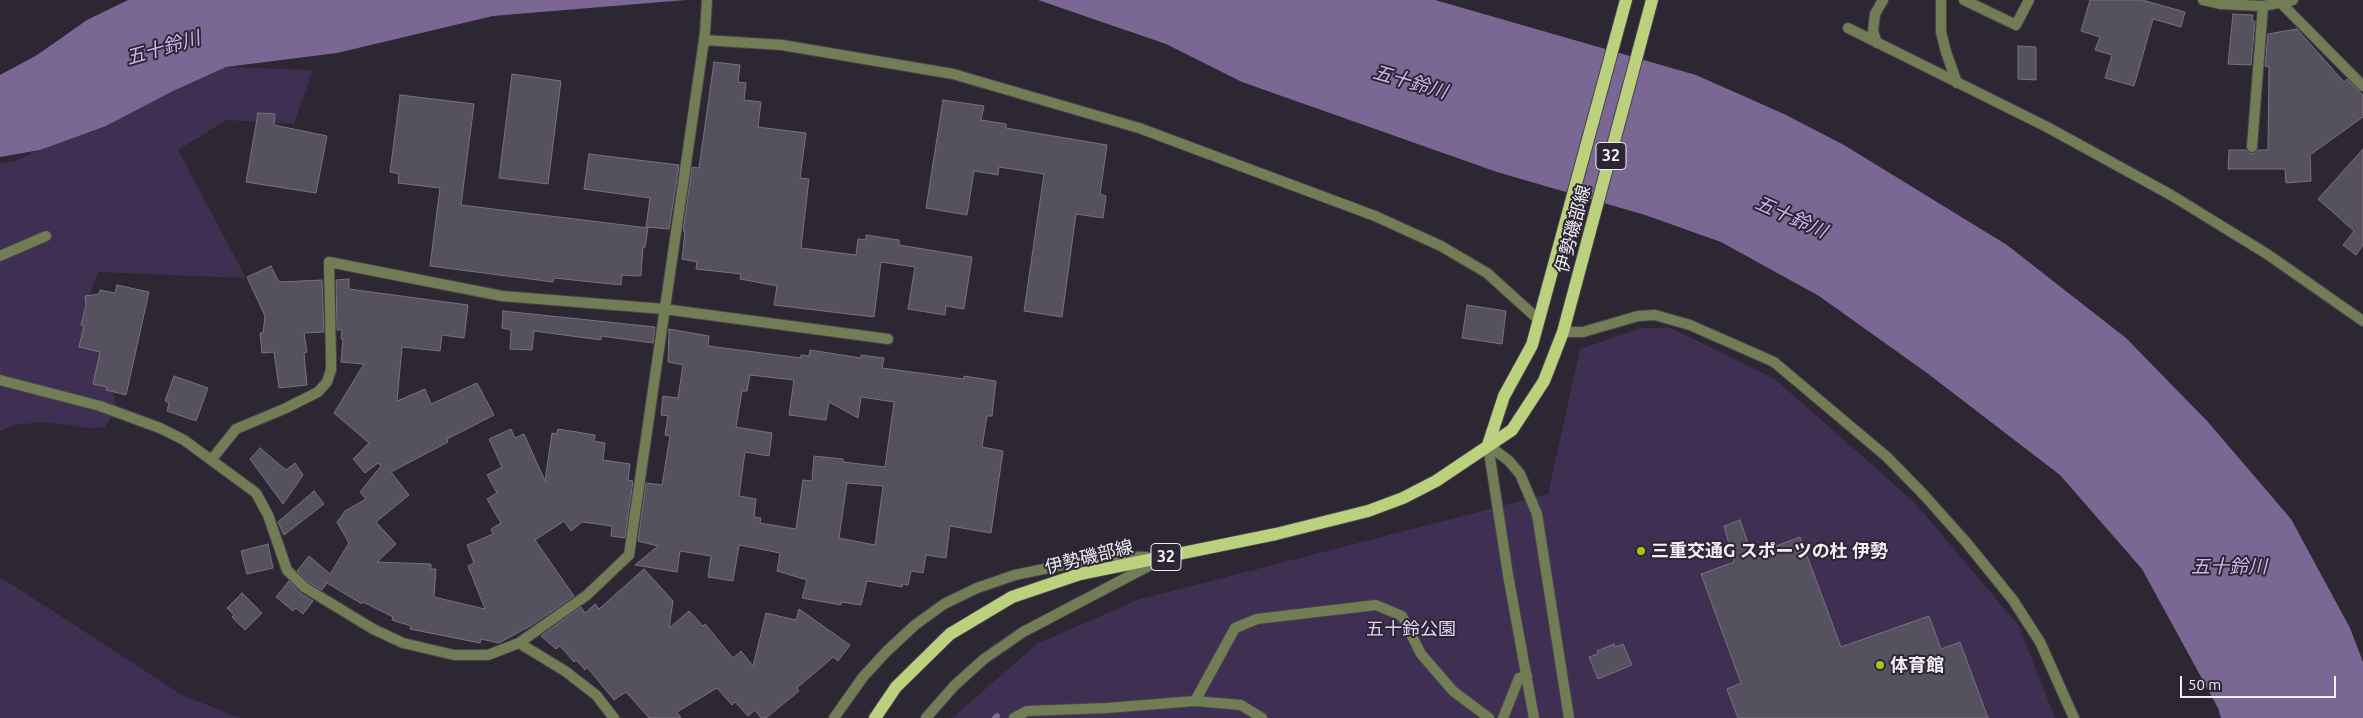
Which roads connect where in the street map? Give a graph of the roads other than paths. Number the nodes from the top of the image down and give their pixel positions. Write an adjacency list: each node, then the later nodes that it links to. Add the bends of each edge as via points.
1 (707, 0): 13 (street)
2 (1626, 0): 21 (main road, 伊勢磯部線 / 32)
3 (1652, 0): 23 (main road, 伊勢磯部線 / 32)
4 (1883, 0): 14 (street, via 1875,14 1873,31)
5 (1941, 0): 15 (street, via 1941,32)
6 (1964, 0): 7 (street, via 2016,26)
7 (2030, 0)
8 (2204, 0): 11 (street)
9 (2293, 0): 10 (street)
10 (2282, 4): 11 (street); 16 (street)
11 (2264, 6): 17 (street)
12 (1848, 28): 14 (street)
13 (704, 36): 20 (street); 21 (street, via 782,45 953,74 1139,128 1375,216 1441,246 1487,273)
14 (1877, 43): 15 (street)
15 (1957, 83): 22 (street, via 2047,127 2171,195 2267,254)
16 (2363, 86)
17 (2252, 147)
18 (46, 236): 19 (street)
19 (0, 256)
20 (664, 309): 24 (street); 27 (street, via 502,296 329,262 331,370 327,382 318,392 236,429); 29 (street, via 628,555 587,595)
21 (1539, 320): 26 (main road, 伊勢磯部線 / 32, via 1532,345 1504,396)
22 (2363, 321)
23 (1563, 332): 26 (main road, 伊勢磯部線 / 32, via 1544,381 1528,409 1512,430); 43 (street, via 1583,332 1638,316 1655,315 1690,324 1774,362 1887,457 1966,542 2013,600 2040,642)
24 (888, 339)
25 (0, 381): 27 (street, via 100,406 160,428)
26 (1488, 445): 28 (main road, 伊勢磯部線 / 32, via 1464,464 1403,498 1276,534); 30 (street); 42 (street, via 1520,474 1537,514)
27 (212, 459): 29 (street, via 256,493 268,515 287,570 304,586 373,629 403,644 454,655 488,655)
28 (1168, 557): 34 (street, via 1106,556 1015,575 977,588 944,604 915,625 863,677); 35 (main road, 伊勢磯部線 / 32, via 1080,574 991,608 944,639 896,687); 36 (street, via 1023,632 984,659)
29 (519, 643): 33 (street, via 565,671 596,695)
30 (1527, 676): 40 (street, via 1519,678); 41 (street)
31 (1195, 701): 32 (street); 38 (street, via 1242,704); 39 (street, via 1235,628 1257,619 1376,605 1402,616 1420,654 1453,692)
32 (1106, 713): 37 (street, via 1027,711)
33 (614, 718)
34 (834, 718)
35 (875, 718)
36 (926, 718)
37 (1014, 718)
38 (1262, 718)
39 (1488, 718)
40 (1503, 718)
41 (1534, 718)
42 (1569, 718)
43 (2074, 718)

